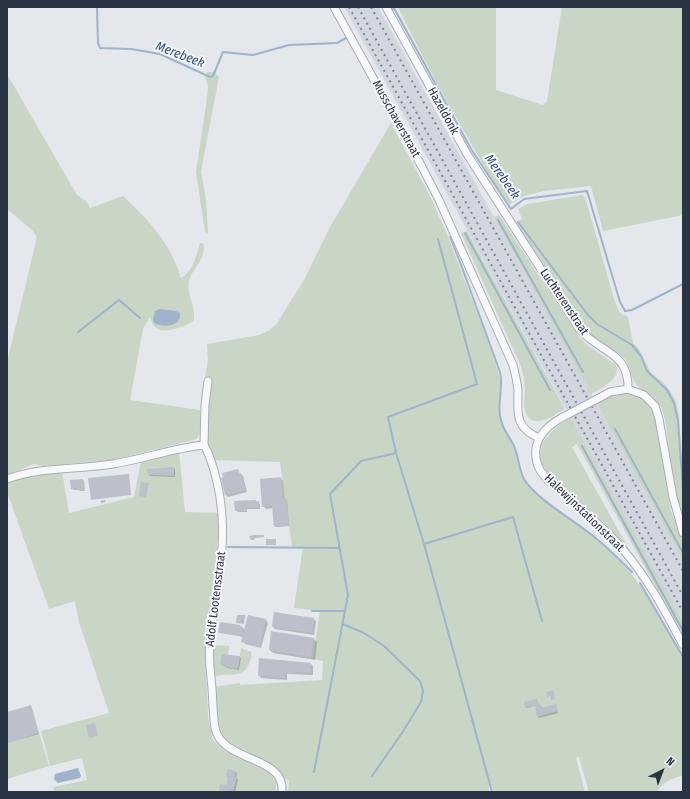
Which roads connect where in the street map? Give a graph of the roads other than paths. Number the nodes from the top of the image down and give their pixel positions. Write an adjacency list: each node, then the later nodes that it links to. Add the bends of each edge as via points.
1 (334, 7): 6 (street, Musschaverstraat, via 422,167 454,233 513,365 517,385 517,409 521,422 533,436)
2 (386, 7): 3 (street, Hazeldonk, via 467,154)
3 (504, 212): 5 (street, Luchterenstraat, via 580,330 622,363 628,378)
4 (208, 381): 7 (street)
5 (628, 389): 6 (street, Halewijnstationstraat, bridge, via 610,392 563,417 546,428); 9 (street, via 649,399 657,410 673,498)
6 (539, 438): 10 (street, Halewijnstationstraat, via 536,455 543,474 625,552 656,594)
7 (204, 445): 8 (street, via 175,449 113,464 39,470); 11 (street, Adolf Lootensstraat, via 213,466 222,507 223,527 222,561 210,646 215,730 232,750 277,773 283,784)
8 (7, 479)
9 (683, 533)
10 (683, 645)
11 (282, 792)

